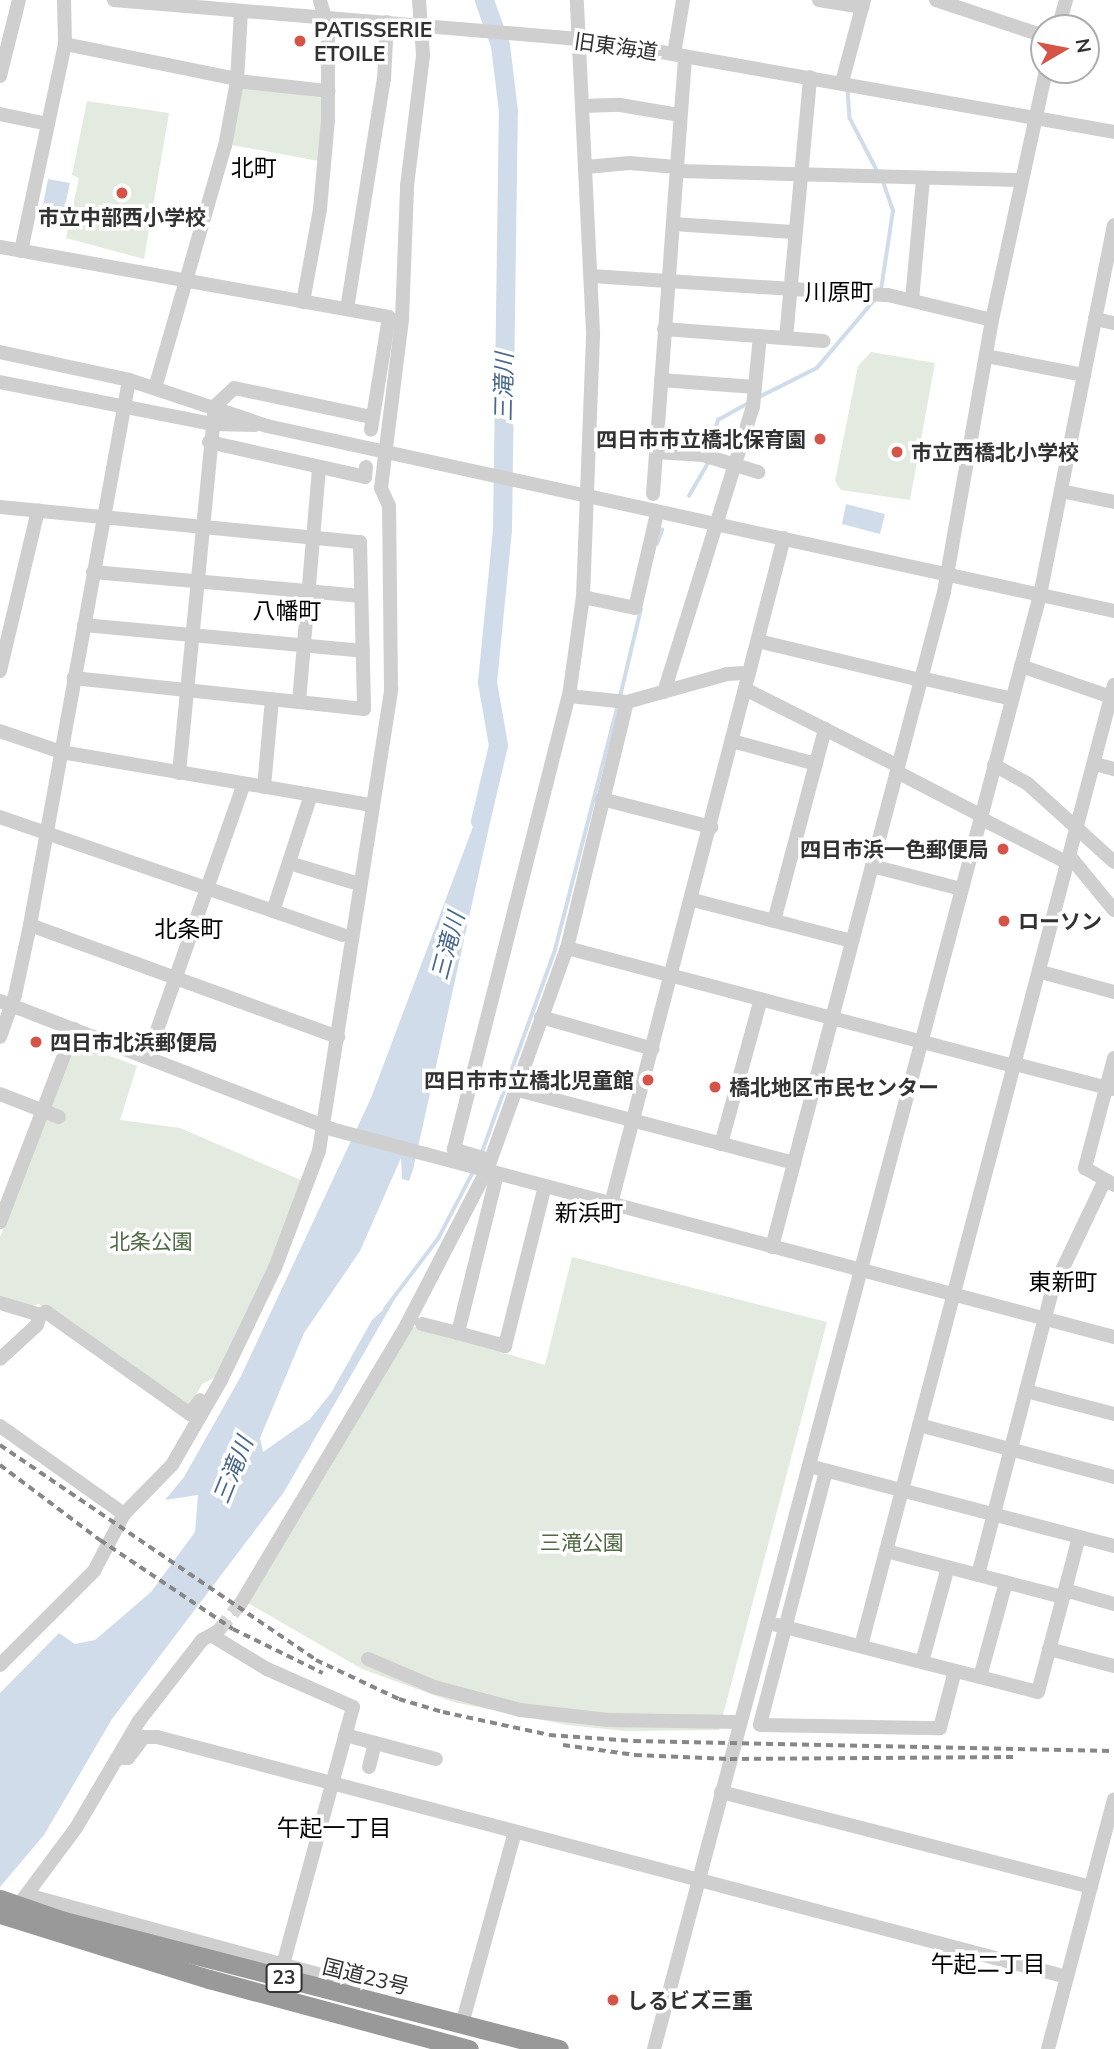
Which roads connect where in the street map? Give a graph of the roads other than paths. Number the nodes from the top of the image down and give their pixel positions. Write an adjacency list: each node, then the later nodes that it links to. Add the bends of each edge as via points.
1 (19, 0): 19 (street)
2 (64, 0): 17 (street)
3 (114, 0): 10 (street, 旧東海道)
4 (419, 0): 14 (street)
5 (577, 0): 16 (street)
6 (683, 0): 18 (street)
7 (819, 0): 9 (street)
8 (936, 0): 15 (street)
9 (863, 4): 22 (street)
10 (200, 5): 12 (street, 旧東海道)
11 (322, 7): 12 (street, 旧東海道); 13 (street, 旧東海道); 24 (street, via 328,27)
12 (242, 12): 21 (street)
13 (387, 22): 14 (street, 旧東海道); 47 (street, via 384,79)
14 (429, 26): 16 (street, 旧東海道); 68 (street, via 407,186)
15 (1030, 31)
16 (581, 39): 18 (street, 旧東海道); 25 (street)
17 (65, 44): 21 (street); 29 (street)
18 (679, 55): 20 (street, 旧東海道); 27 (street)
19 (0, 76)
20 (810, 77): 22 (street, 旧東海道); 33 (street)
21 (237, 80): 24 (street); 42 (street, via 225,146)
22 (842, 82): 28 (street, 旧東海道)
23 (1042, 84): 28 (street)
24 (328, 91): 46 (street, via 320,209)
25 (582, 106): 27 (street, via 620,105); 31 (street)
26 (0, 114): 29 (street)
27 (680, 115): 32 (street)
28 (1032, 117): 30 (street, 旧東海道); 35 (street)
29 (48, 124): 40 (street)
30 (1114, 132)
31 (587, 167): 32 (street, via 629,163); 41 (street)
32 (677, 169): 33 (street); 36 (street)
33 (798, 177): 34 (street); 38 (street)
34 (923, 179): 35 (street); 45 (street)
35 (1021, 180): 48 (street)
36 (673, 224): 38 (street); 43 (street)
37 (1114, 225): 49 (street)
38 (793, 232): 44 (street)
39 (0, 247): 40 (street)
40 (21, 251): 42 (street)
41 (591, 276): 43 (street); 75 (street)
42 (185, 280): 46 (street); 61 (street)
43 (669, 281): 44 (street); 51 (street)
44 (789, 288): 45 (street); 53 (street)
45 (912, 300): 48 (street)
46 (303, 302): 47 (street)
47 (346, 309): 63 (street, via 389,317 372,423 234,388)
48 (992, 320): 56 (street)
49 (1095, 320): 50 (street); 57 (street)
50 (1114, 323)
51 (664, 329): 52 (street); 59 (street)
52 (760, 336): 53 (street); 62 (street)
53 (786, 338): 54 (street)
54 (824, 341)
55 (0, 352): 58 (street)
56 (986, 356): 57 (street); 87 (street)
57 (1084, 375): 74 (street)
58 (129, 380): 61 (street); 64 (street)
59 (661, 380): 62 (street); 69 (street)
60 (0, 382): 64 (street)
61 (155, 388): 63 (street)
62 (755, 389): 70 (street)
63 (215, 405): 65 (street); 66 (street)
64 (124, 407): 65 (street); 81 (street)
65 (212, 424): 66 (street); 67 (street)
66 (267, 426): 68 (street)
67 (209, 442): 71 (street); 83 (street)
68 (392, 452): 75 (street); 127 (street, via 381,488 389,506 394,638 390,708)
69 (656, 452): 70 (street, via 709,456); 76 (street)
70 (734, 465): 73 (street); 82 (street)
71 (318, 467): 72 (street, via 365,477); 84 (street)
72 (366, 467)
73 (758, 472)
74 (1060, 491): 77 (street); 90 (street)
75 (587, 494): 82 (street); 92 (street)
76 (653, 494)
77 (1114, 502)
78 (0, 506): 79 (street)
79 (38, 510): 81 (street); 100 (street)
80 (656, 518): 92 (street, via 635,608)
81 (104, 519): 83 (street); 86 (street)
82 (716, 522): 85 (street); 106 (street)
83 (201, 527): 84 (street); 88 (street)
84 (313, 538): 89 (street); 91 (street, via 360,542)
85 (784, 538): 87 (street); 96 (street)
86 (93, 572): 88 (street); 94 (street)
87 (946, 574): 90 (street); 103 (street)
88 (196, 582): 89 (street); 95 (street)
89 (308, 592): 91 (street); 97 (street)
90 (1040, 595): 93 (street); 99 (street)
91 (361, 596): 98 (street)
92 (583, 597): 108 (street)
93 (1114, 611)
94 (84, 625): 95 (street); 102 (street)
95 (191, 635): 97 (street); 105 (street)
96 (758, 641): 101 (street); 103 (street)
97 (304, 645): 98 (street); 111 (street)
98 (363, 651): 111 (street, via 364,709)
99 (1021, 666): 107 (street); 110 (street)
100 (0, 671)
101 (749, 673): 104 (street); 106 (street, via 727,674)
102 (74, 678): 105 (street); 116 (street)
103 (920, 679): 110 (street); 120 (street)
104 (745, 689): 113 (street); 115 (street)
105 (185, 690): 109 (street); 122 (street)
106 (664, 692): 112 (street)
107 (1112, 695): 118 (street)
108 (569, 696): 112 (street); 173 (street, via 454,1149)
109 (272, 699): 111 (street); 124 (street)
110 (1012, 699): 119 (street)
111 (299, 702)
112 (620, 702): 126 (street)
113 (825, 729): 117 (street); 120 (street)
114 (0, 732): 116 (street)
115 (732, 741): 117 (street); 130 (street)
116 (61, 752): 122 (street); 131 (street)
117 (816, 764): 143 (street)
118 (1095, 764): 121 (street); 132 (street)
119 (994, 765): 128 (street); 132 (street, via 1028,784)
120 (897, 769): 128 (street); 136 (street)
121 (1114, 769)
122 (179, 773): 123 (street)
123 (244, 784): 124 (street); 138 (street)
124 (264, 787): 125 (street)
125 (311, 795): 127 (street); 135 (street)
126 (602, 799): 130 (street); 147 (street)
127 (372, 805): 158 (street)
128 (980, 816): 133 (street); 139 (street)
129 (0, 817): 131 (street)
130 (711, 827): 140 (street)
131 (47, 833): 138 (street); 144 (street)
132 (1077, 833): 133 (street); 134 (street)
133 (1071, 862): 142 (street); 148 (street)
134 (1114, 862)
135 (289, 863): 137 (street); 141 (street)
136 (872, 866): 139 (street); 146 (street)
137 (352, 882)
138 (207, 888): 141 (street); 150 (street)
139 (961, 889): 159 (street)
140 (693, 900): 143 (street); 149 (street)
141 (274, 911): 145 (street)
142 (1114, 911)
143 (774, 921): 146 (street)
144 (30, 925): 150 (street); 153 (street)
145 (342, 935)
146 (852, 941): 155 (street)
147 (567, 948): 149 (street); 154 (street)
148 (1041, 972): 151 (street); 163 (street)
149 (673, 975): 152 (street); 160 (street)
150 (175, 977): 158 (street); 161 (street)
151 (1114, 992)
152 (761, 999): 155 (street); 171 (street)
153 (6, 1003): 156 (street); 157 (street)
154 (541, 1017): 160 (street); 165 (street)
155 (832, 1018): 159 (street); 172 (street)
156 (74, 1030): 161 (street); 167 (street)
157 (0, 1037)
158 (338, 1037): 170 (street)
159 (922, 1042): 163 (street); 179 (street)
160 (653, 1049): 169 (street)
161 (148, 1056): 170 (street)
162 (1114, 1058): 164 (street)
163 (1015, 1065): 164 (street); 180 (street)
164 (1110, 1088): 174 (street, via 1085,1168)
165 (514, 1089): 169 (street); 173 (street)
166 (0, 1094): 167 (street)
167 (43, 1111): 168 (street); 177 (street)
168 (59, 1117)
169 (633, 1121): 171 (street); 176 (street)
170 (327, 1127): 173 (street); 188 (street, via 296,1216)
171 (721, 1144): 172 (street)
172 (794, 1163): 178 (street)
173 (486, 1165): 175 (street); 185 (street); 207 (street, via 406,1326)
174 (1109, 1182): 183 (street, via 1052,1291)
175 (545, 1186): 176 (street); 185 (street, via 505,1346)
176 (611, 1204): 178 (street)
177 (0, 1222)
178 (772, 1247): 179 (street)
179 (860, 1270): 180 (street); 194 (street)
180 (954, 1295): 183 (street); 191 (street)
181 (0, 1303): 182 (street)
182 (40, 1314): 187 (street, via 37,1325); 188 (street, via 47,1312 190,1414 206,1390)
183 (1046, 1319): 186 (street); 189 (street)
184 (422, 1324): 185 (street)
185 (458, 1333)
186 (1114, 1337)
187 (0, 1359)
188 (221, 1380): 198 (street, via 173,1465)
189 (1026, 1391): 190 (street); 193 (street)
190 (1114, 1414)
191 (919, 1425): 193 (street); 197 (street)
192 (0, 1426): 198 (street)
193 (1010, 1450): 196 (street); 199 (street)
194 (808, 1466): 195 (street); 209 (street)
195 (826, 1471): 197 (street); 210 (street)
196 (1114, 1477)
197 (902, 1490): 199 (street); 202 (street)
198 (124, 1514): 215 (street, via 94,1571)
199 (993, 1515): 200 (street); 204 (street)
200 (1079, 1537): 201 (street); 206 (street)
201 (1114, 1546)
202 (886, 1551): 203 (street); 211 (street)
203 (948, 1567): 204 (street); 214 (street)
204 (978, 1575): 205 (street)
205 (1006, 1582): 206 (street); 218 (street)
206 (1064, 1593): 208 (street); 212 (street)
207 (241, 1603)
208 (1114, 1604)
209 (766, 1622): 210 (street); 219 (street)
210 (785, 1627): 211 (street); 217 (street, via 760,1724 940,1728)
211 (861, 1646): 214 (street)
212 (1049, 1649): 216 (street); 218 (street, via 1038,1692)
213 (368, 1660): 219 (street, via 434,1688 520,1710 608,1720)
214 (922, 1662): 217 (street)
215 (0, 1665)
216 (1114, 1666)
217 (955, 1671): 218 (street)
218 (980, 1678)
219 (739, 1723): 226 (street)
220 (345, 1735): 221 (street); 222 (street, via 353,1707 267,1669 215,1632 202,1640 139,1721); 225 (street)
221 (375, 1743): 223 (street); 224 (street)
222 (117, 1758): 225 (street, via 128,1758 149,1736); 231 (street, via 76,1828)
223 (436, 1759)
224 (369, 1767)
225 (331, 1785): 228 (street); 232 (street)
226 (721, 1791): 229 (street); 230 (street)
227 (1114, 1800): 230 (street)
228 (515, 1832): 229 (street); 235 (street)
229 (698, 1880): 233 (street); 239 (street)
230 (1091, 1887): 233 (street)
231 (11, 1903): 232 (street); 234 (highway, 国道23号 / 23); 236 (highway, 国道23号 / 23, via 65,1937)
232 (283, 1965): 234 (street, via 344,1981)
233 (1067, 1977): 240 (street)
234 (346, 1994): 235 (highway, 国道23号 / 23)
235 (462, 2024): 238 (highway, 国道23号 / 23)
236 (439, 2045): 237 (highway, 国道23号 / 23)
237 (469, 2049)
238 (559, 2049)
239 (654, 2049)
240 (1048, 2049)

